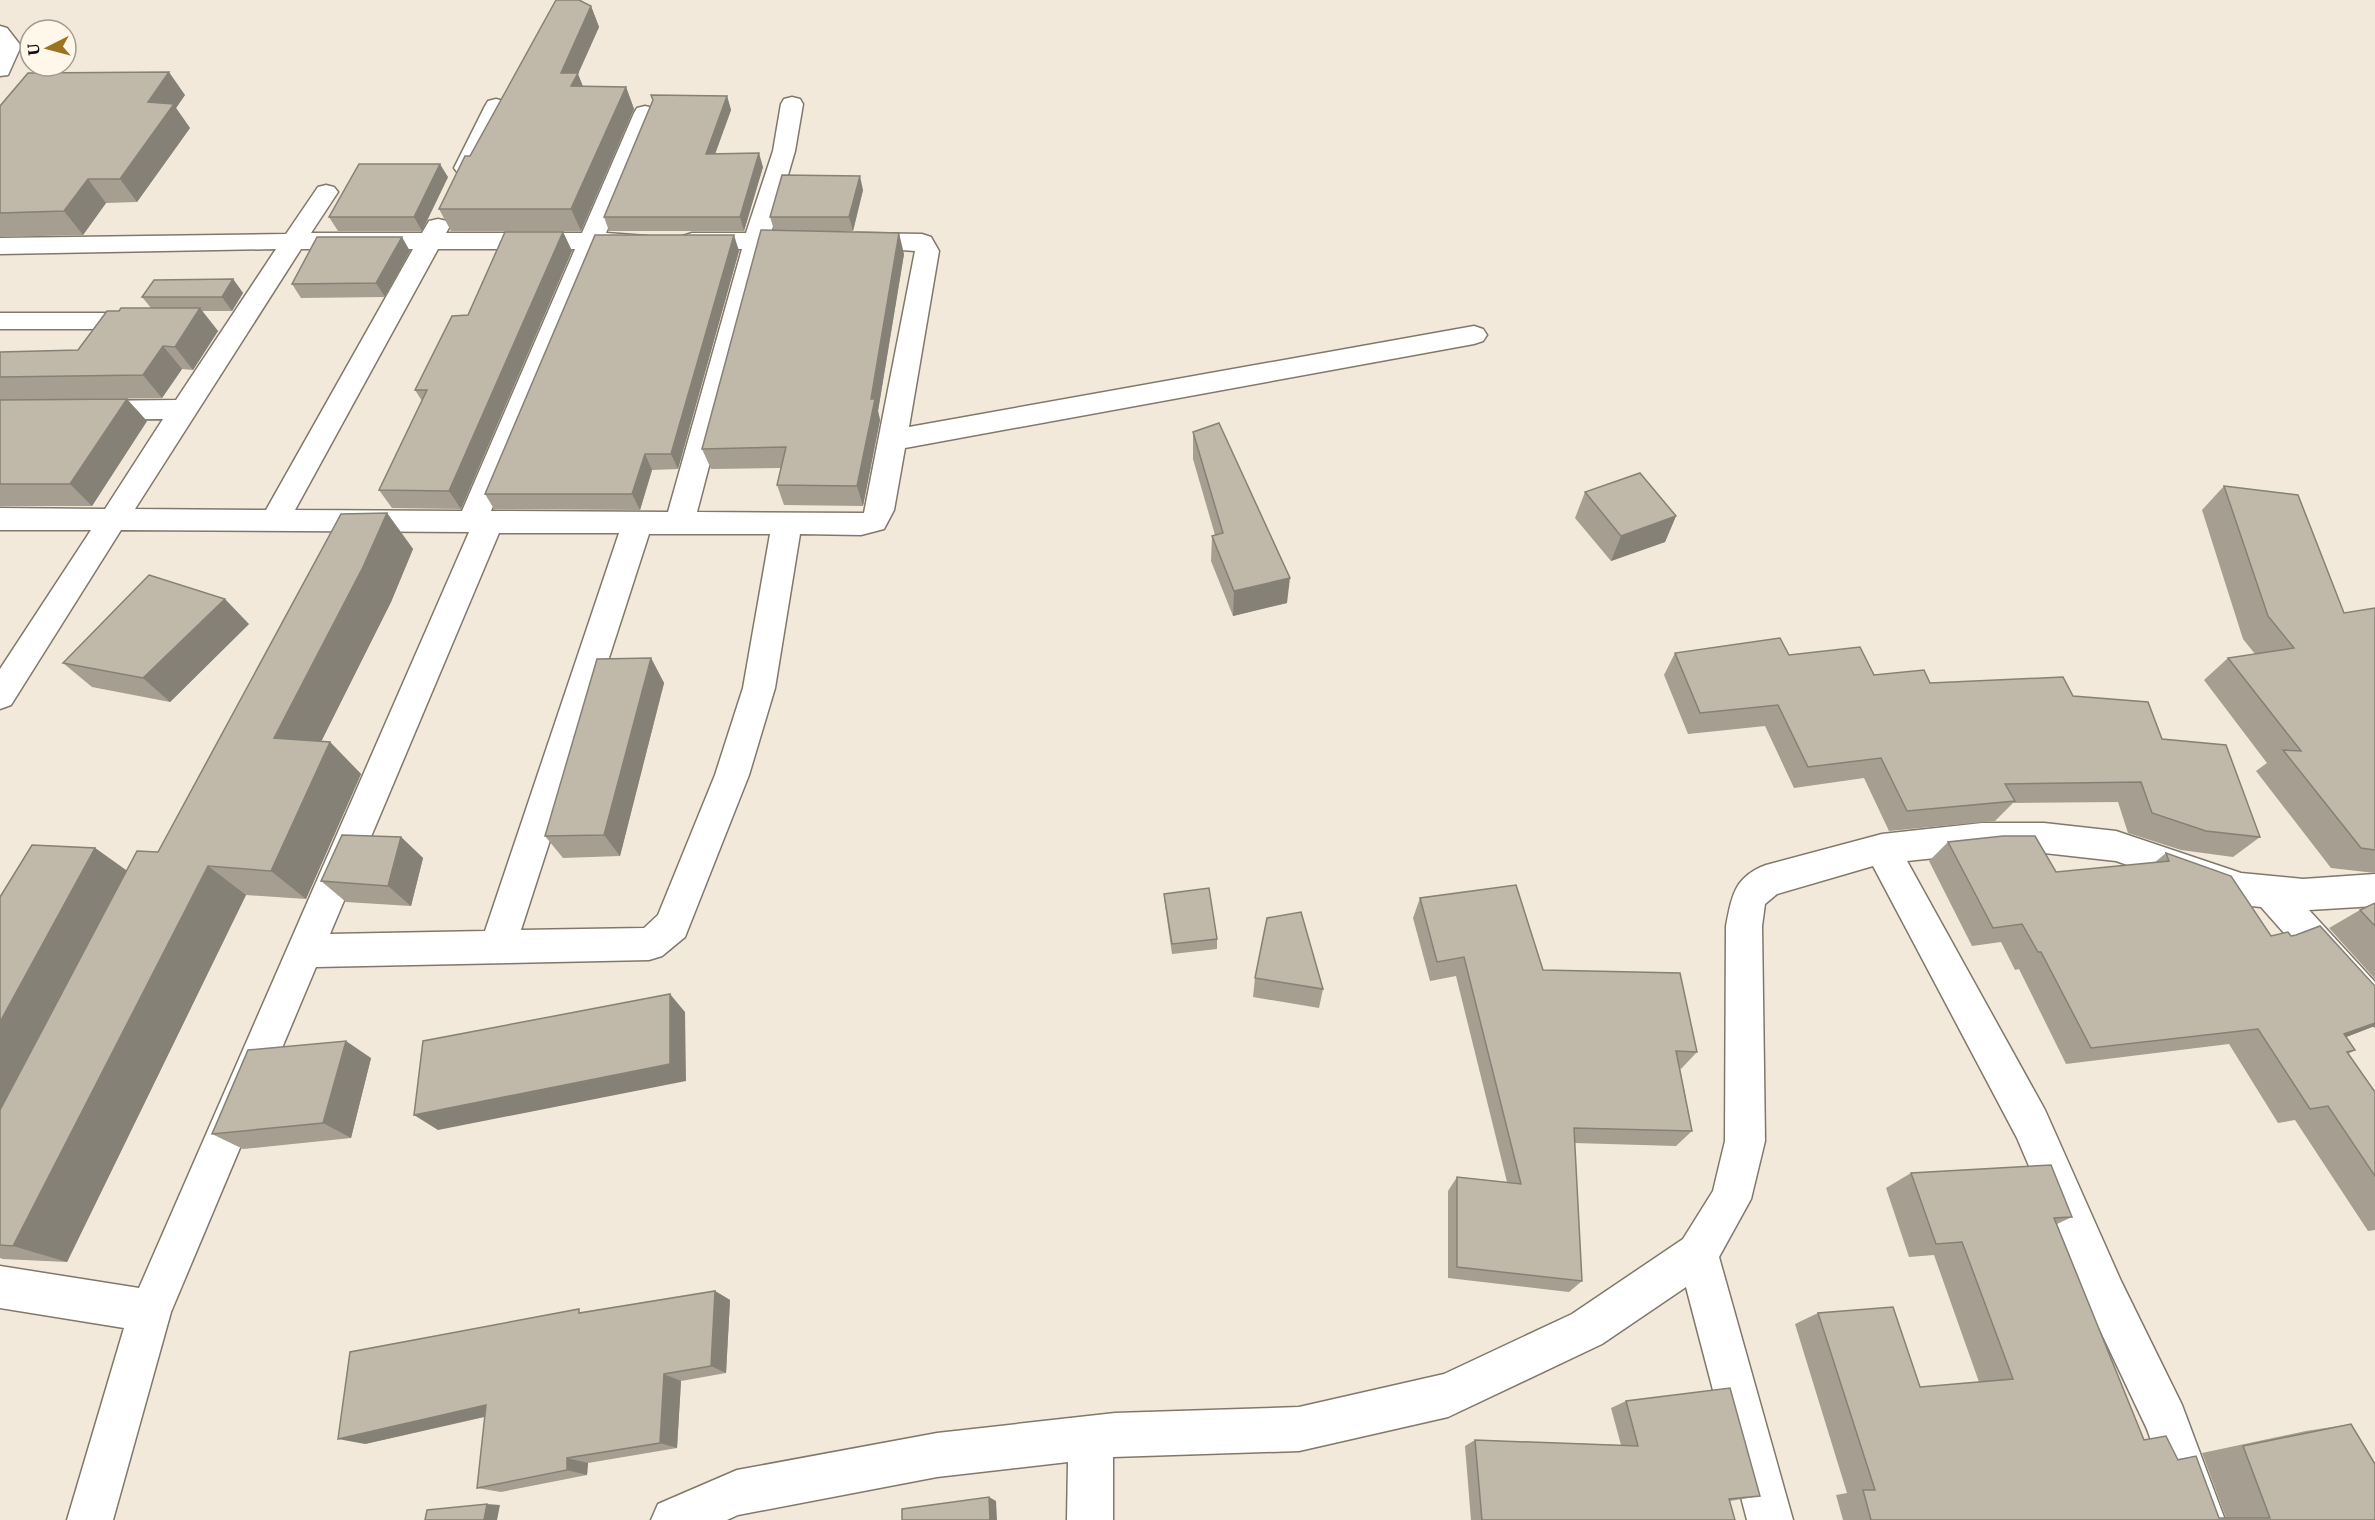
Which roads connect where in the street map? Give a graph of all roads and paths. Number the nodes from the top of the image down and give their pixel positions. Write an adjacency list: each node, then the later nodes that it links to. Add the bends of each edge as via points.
1 (0, 32): 2 (street, via 10,46)
2 (0, 70)
3 (792, 104): 9 (street, via 784,151)
4 (496, 106): 10 (street)
5 (645, 113): 8 (street)
6 (326, 192): 7 (street)
7 (293, 241): 10 (street); 11 (street); 15 (street, via 228,321)
8 (592, 241): 9 (street); 10 (street); 22 (street)
9 (756, 241): 17 (street, via 922,242 927,251); 24 (street)
10 (431, 242): 20 (street)
11 (0, 246)
12 (0, 321): 13 (street)
13 (168, 321)
14 (1474, 335): 17 (street)
15 (184, 409): 16 (street); 19 (street)
16 (0, 411)
17 (892, 440): 25 (street, via 880,510 874,521)
18 (0, 519): 19 (street)
19 (113, 520): 20 (street); 27 (street)
20 (274, 520): 21 (street)
21 (340, 521): 22 (street); 26 (street)
22 (480, 521): 23 (street); 32 (street)
23 (638, 521): 24 (street); 31 (street)
24 (680, 521): 25 (street)
25 (787, 523): 31 (street, via 759,688 732,775 672,926 649,944)
26 (324, 552)
27 (0, 696)
28 (1882, 849): 30 (street, via 1982,838 2044,838 2115,846 2241,888); 34 (street, via 1766,881 1749,897 1744,926 1745,1141 1731,1198); 42 (street, via 2031,1124 2166,1421)
29 (2375, 890): 30 (street, via 2302,895)
30 (2269, 891): 33 (street)
31 (498, 946): 32 (street)
32 (304, 951): 36 (street)
33 (2375, 1009)
34 (1698, 1254): 37 (street, via 1587,1329 1448,1395 1299,1429); 41 (street)
35 (0, 1287): 36 (street)
36 (150, 1311): 38 (street)
37 (1091, 1437): 39 (street, via 937,1455 737,1493); 40 (street)
38 (90, 1520)
39 (675, 1520)
40 (1090, 1520)
41 (1770, 1520)
42 (2202, 1520)

